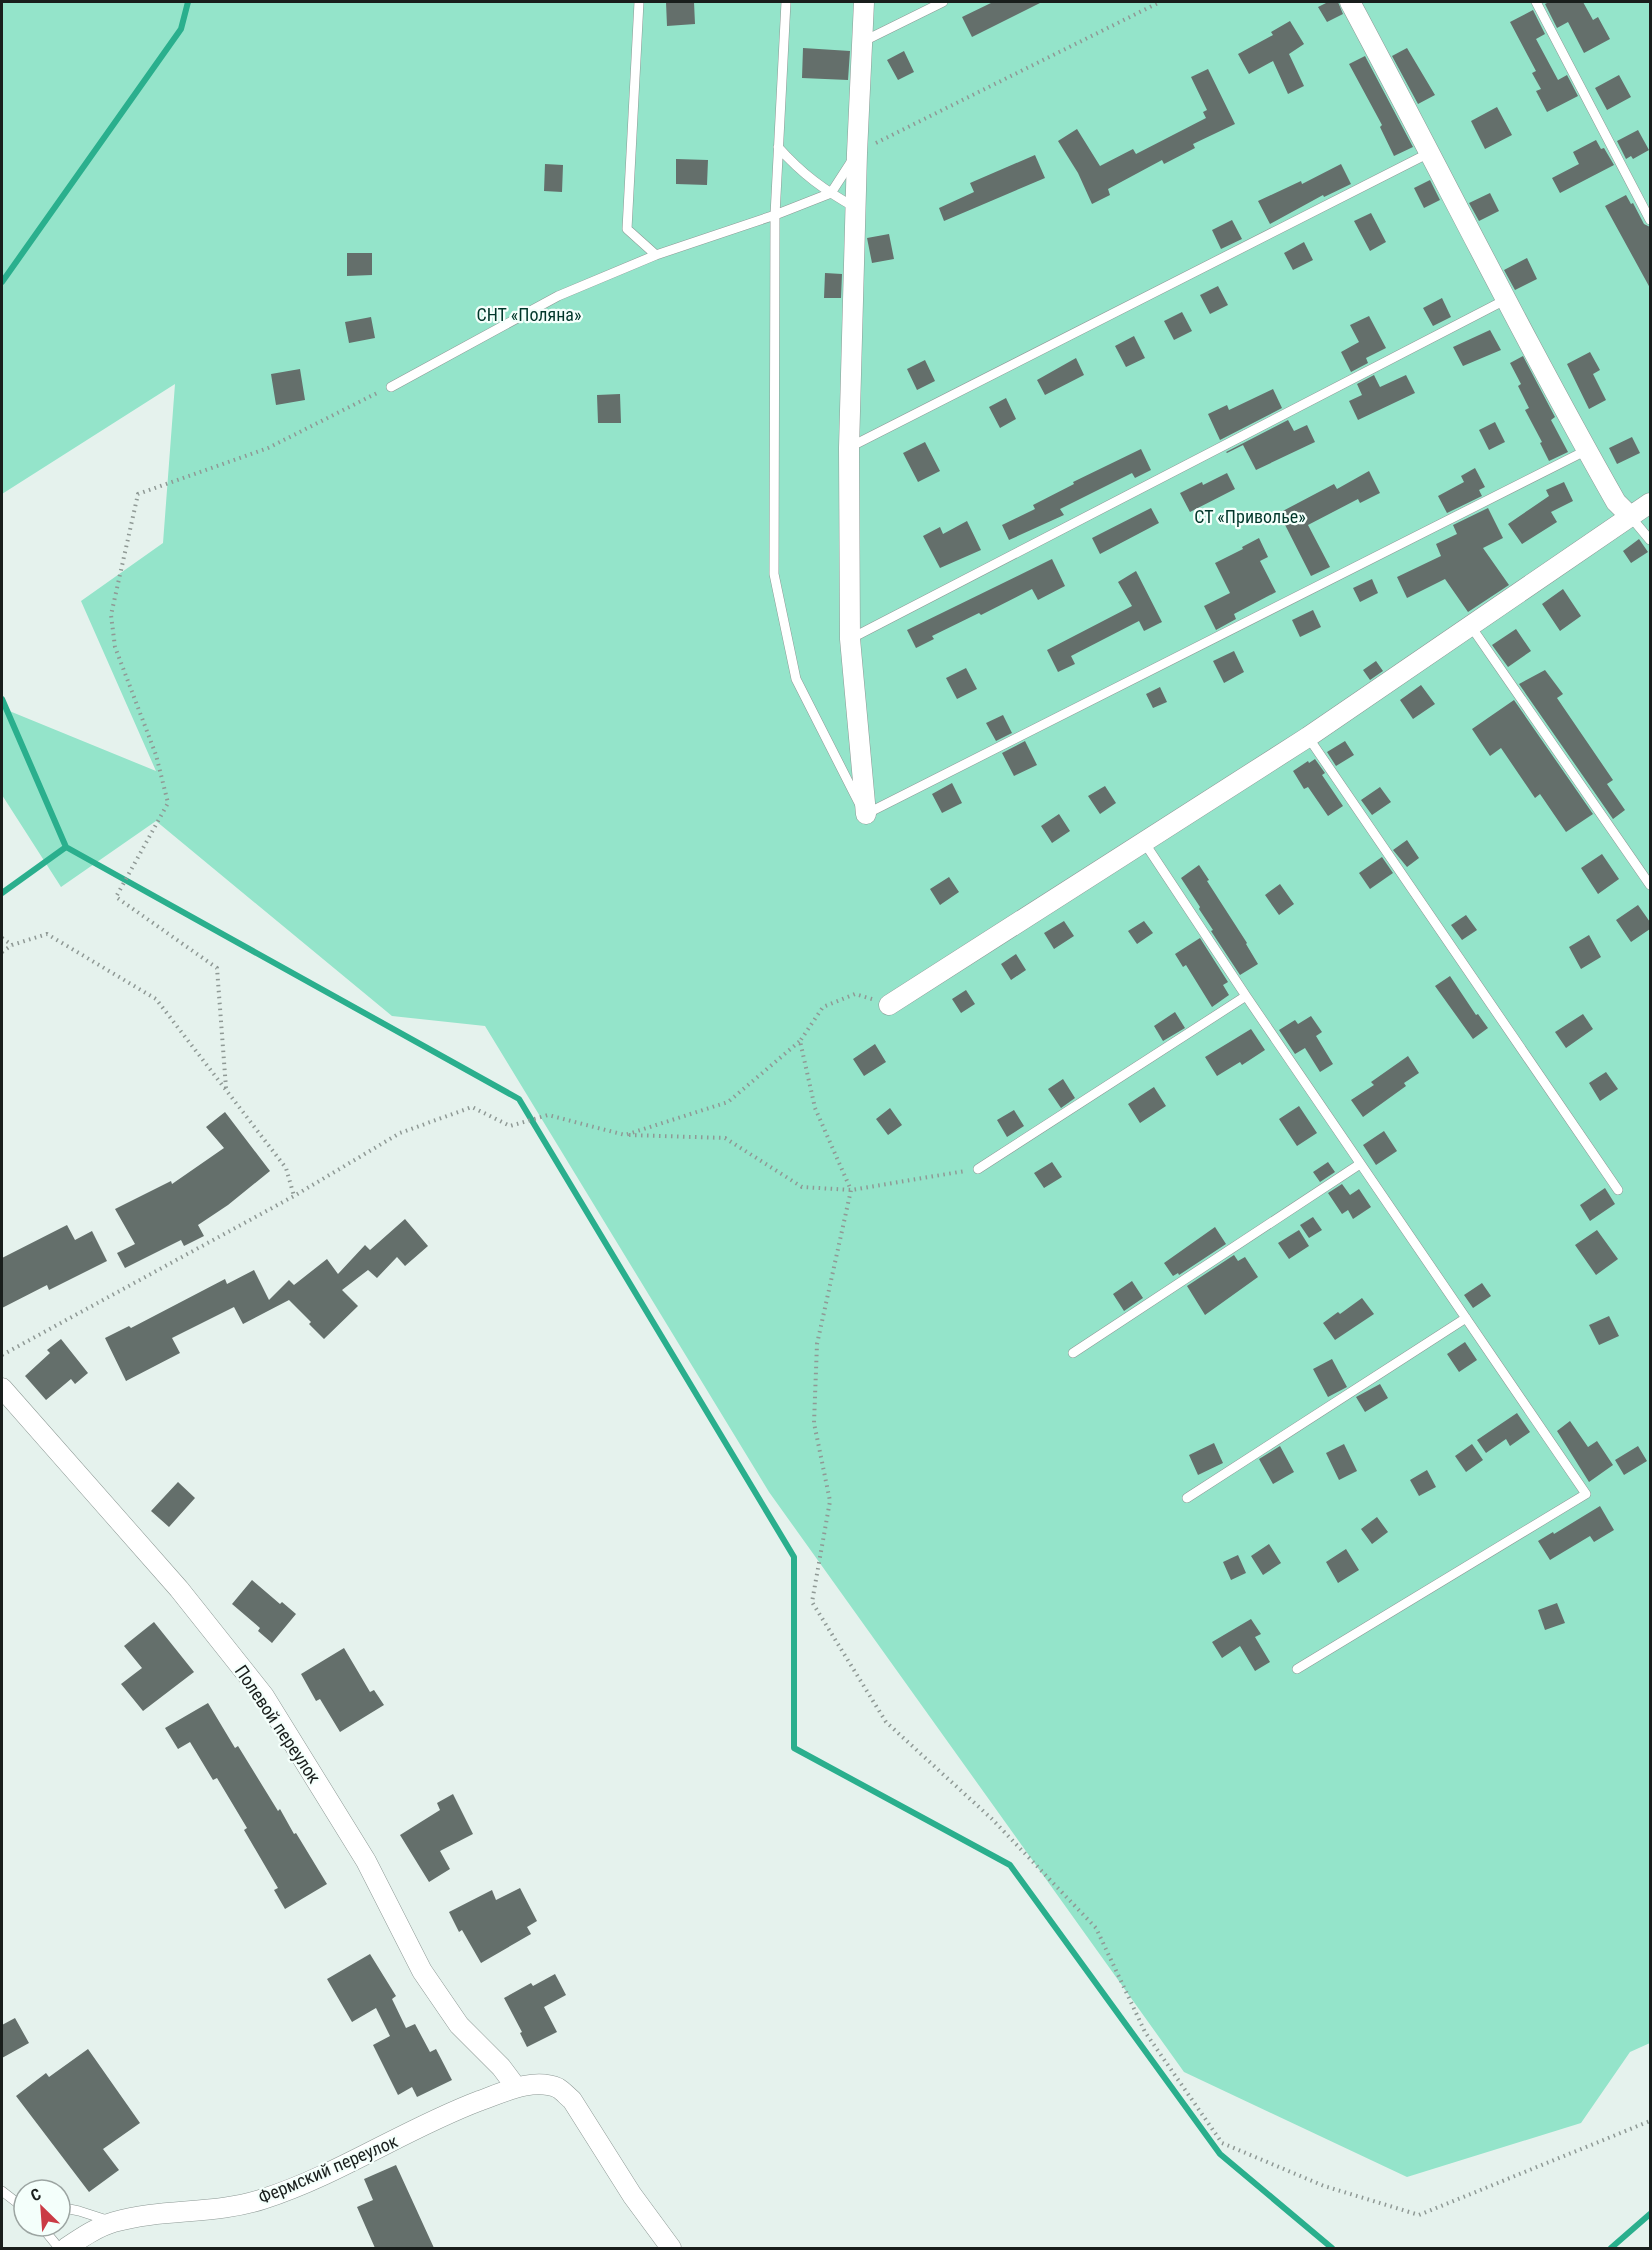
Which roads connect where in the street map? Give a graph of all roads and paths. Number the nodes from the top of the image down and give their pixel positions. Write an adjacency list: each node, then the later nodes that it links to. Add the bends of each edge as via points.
1 (639, 2): 16 (lane, via 627,230)
2 (786, 2): 9 (lane)
3 (864, 2): 8 (street)
4 (943, 2): 8 (lane)
5 (1160, 2): 11 (path)
6 (1350, 2): 10 (street)
7 (1536, 2): 15 (lane)
8 (862, 42): 11 (street)
9 (778, 147): 12 (lane, via 798,169); 14 (lane)
10 (1431, 152): 17 (street); 19 (lane)
11 (857, 153): 12 (lane); 13 (street)
12 (831, 194): 13 (lane); 14 (lane)
13 (856, 208): 19 (street)
14 (775, 215): 16 (lane); 27 (lane, via 774,574 796,679)
15 (1650, 220)
16 (656, 255): 18 (lane, via 558,296)
17 (1505, 300): 20 (street); 25 (lane)
18 (391, 387): 36 (path, via 268,448 138,494 111,615 115,646 156,755 168,803 116,897 217,968)
19 (849, 448): 25 (street)
20 (1587, 450): 22 (street, via 1616,502); 27 (lane)
21 (1650, 503): 22 (street)
22 (1630, 516): 23 (lane); 24 (street)
23 (1650, 540)
24 (1470, 625): 26 (street); 29 (lane)
25 (850, 639): 27 (street)
26 (1308, 737): 28 (street); 41 (lane)
27 (866, 814)
28 (1143, 841): 33 (lane); 34 (street)
29 (1650, 885)
30 (2, 938): 31 (path)
31 (12, 945): 32 (path); 36 (path, via 47,934 156,999)
32 (2, 952)
33 (1246, 996): 38 (lane); 39 (lane)
34 (889, 1005): 35 (path, via 855,994 823,1007)
35 (800, 1041): 37 (path, via 728,1102); 40 (path, via 815,1108)
36 (226, 1088): 42 (path, via 286,1168)
37 (625, 1135): 40 (path, via 725,1138 802,1187); 42 (path, via 548,1115 510,1126 472,1107 400,1132)
38 (1360, 1164): 43 (lane); 44 (lane)
39 (978, 1169): 40 (path)
40 (851, 1190): 50 (path, via 817,1344 814,1424 830,1502 812,1602 886,1722 992,1820 1096,1928 1145,2032 1221,2143 1324,2187 1419,2215)
41 (1618, 1190)
42 (294, 1196): 45 (path)
43 (1466, 1318): 47 (lane); 48 (lane, via 1586,1494)
44 (1073, 1353)
45 (2, 1355)
46 (2, 1388): 49 (street, Полевой переулок, via 179,1589 264,1696 366,1861 422,1971 459,2025)
47 (1187, 1498)
48 (1297, 1669)
49 (516, 2088): 52 (street, Фермский переулок, via 471,2104 262,2200); 54 (street, Фермский переулок, via 544,2085 559,2089 572,2100)
50 (1650, 2121)
51 (72, 2209): 52 (lane)
52 (113, 2222): 53 (street, Фермский переулок)
53 (66, 2248)
54 (671, 2248)

